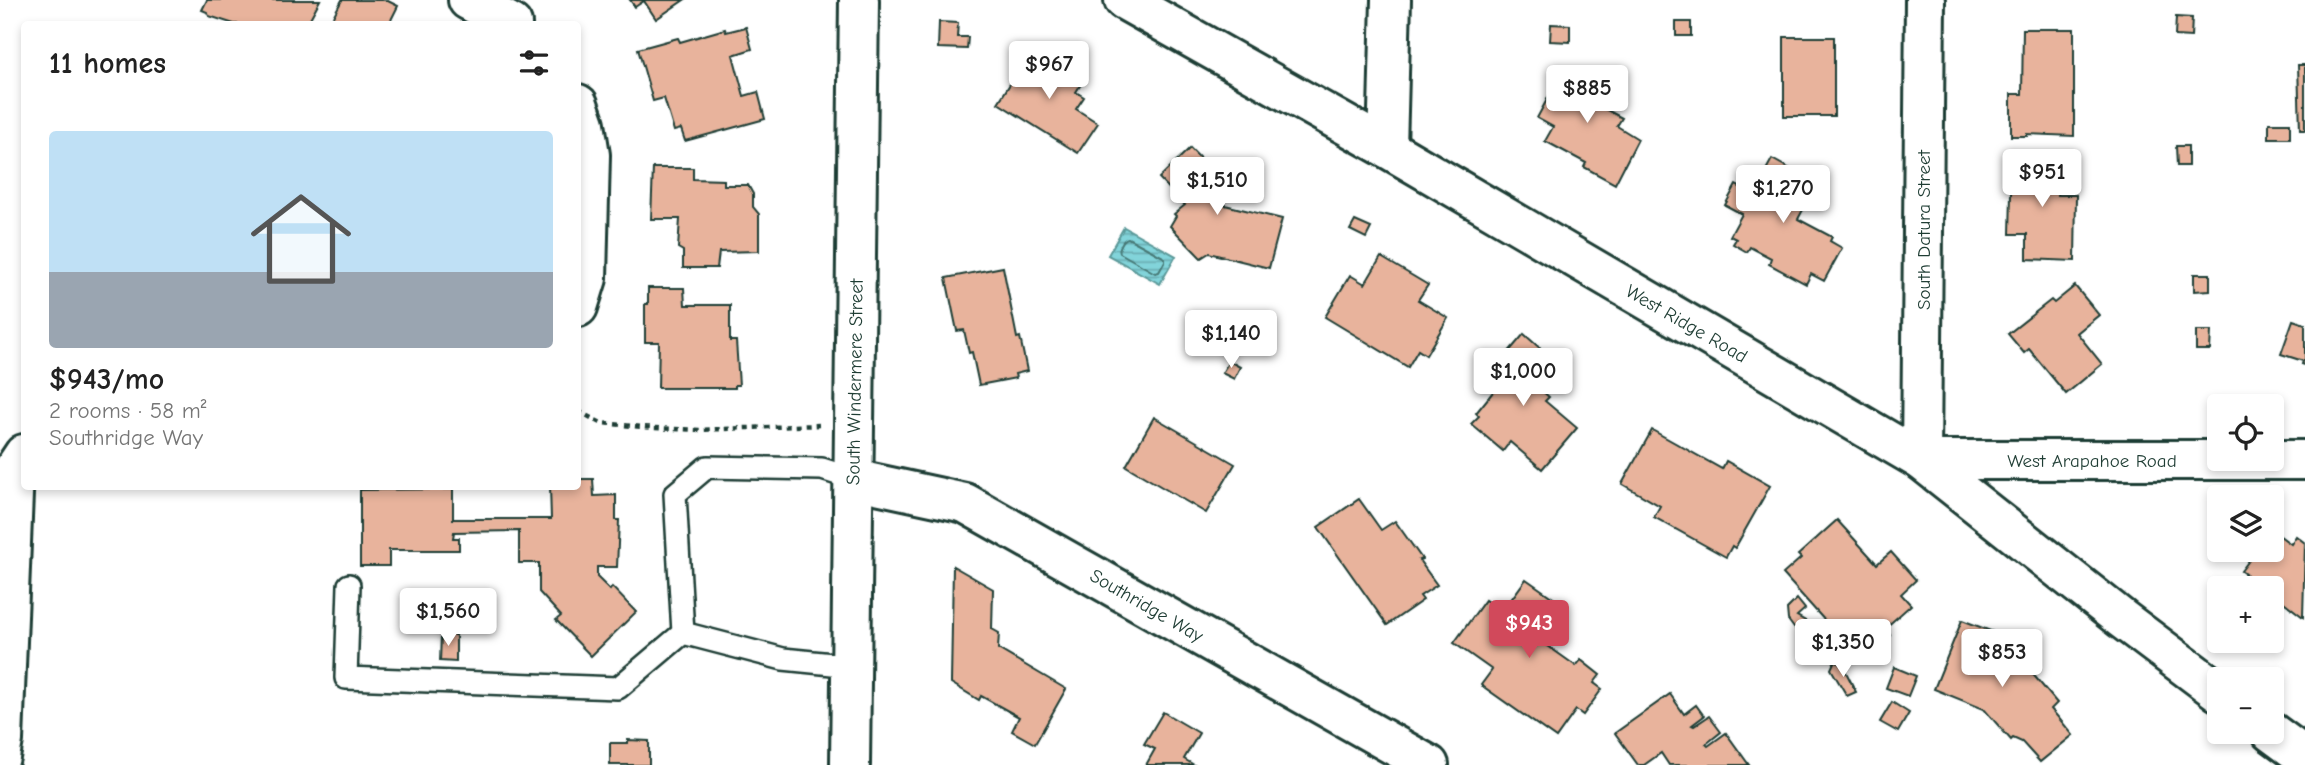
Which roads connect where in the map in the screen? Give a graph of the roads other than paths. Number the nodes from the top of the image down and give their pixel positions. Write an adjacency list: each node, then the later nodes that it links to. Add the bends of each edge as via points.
1 (468, 0): 6 (street)
2 (859, 0): 13 (street, South Windermere Street)
3 (1124, 0): 8 (street, West Ridge Road)
4 (1391, 0): 8 (street)
5 (1925, 0): 11 (street, South Datura Street)
6 (506, 21)
7 (581, 113): 9 (street, via 590,155 587,278)
8 (1387, 148): 11 (street, West Ridge Road)
9 (581, 297)
10 (21, 458): 19 (street, via 14,468)
11 (1921, 460): 12 (street, West Arapahoe Road); 17 (street, West Ridge Road)
12 (2305, 460)
13 (853, 478): 15 (lane, via 822,468 707,467 675,494); 16 (street, South Windermere Street); 22 (street, Southridge Way, via 965,503)
14 (349, 585): 15 (lane, via 346,678 618,688)
15 (684, 633): 16 (lane, via 783,659)
16 (852, 666): 21 (street, South Windermere Street)
17 (2207, 683)
18 (2284, 742): 20 (street)
19 (0, 757)
20 (2305, 757)
21 (850, 765)
22 (1429, 765)

